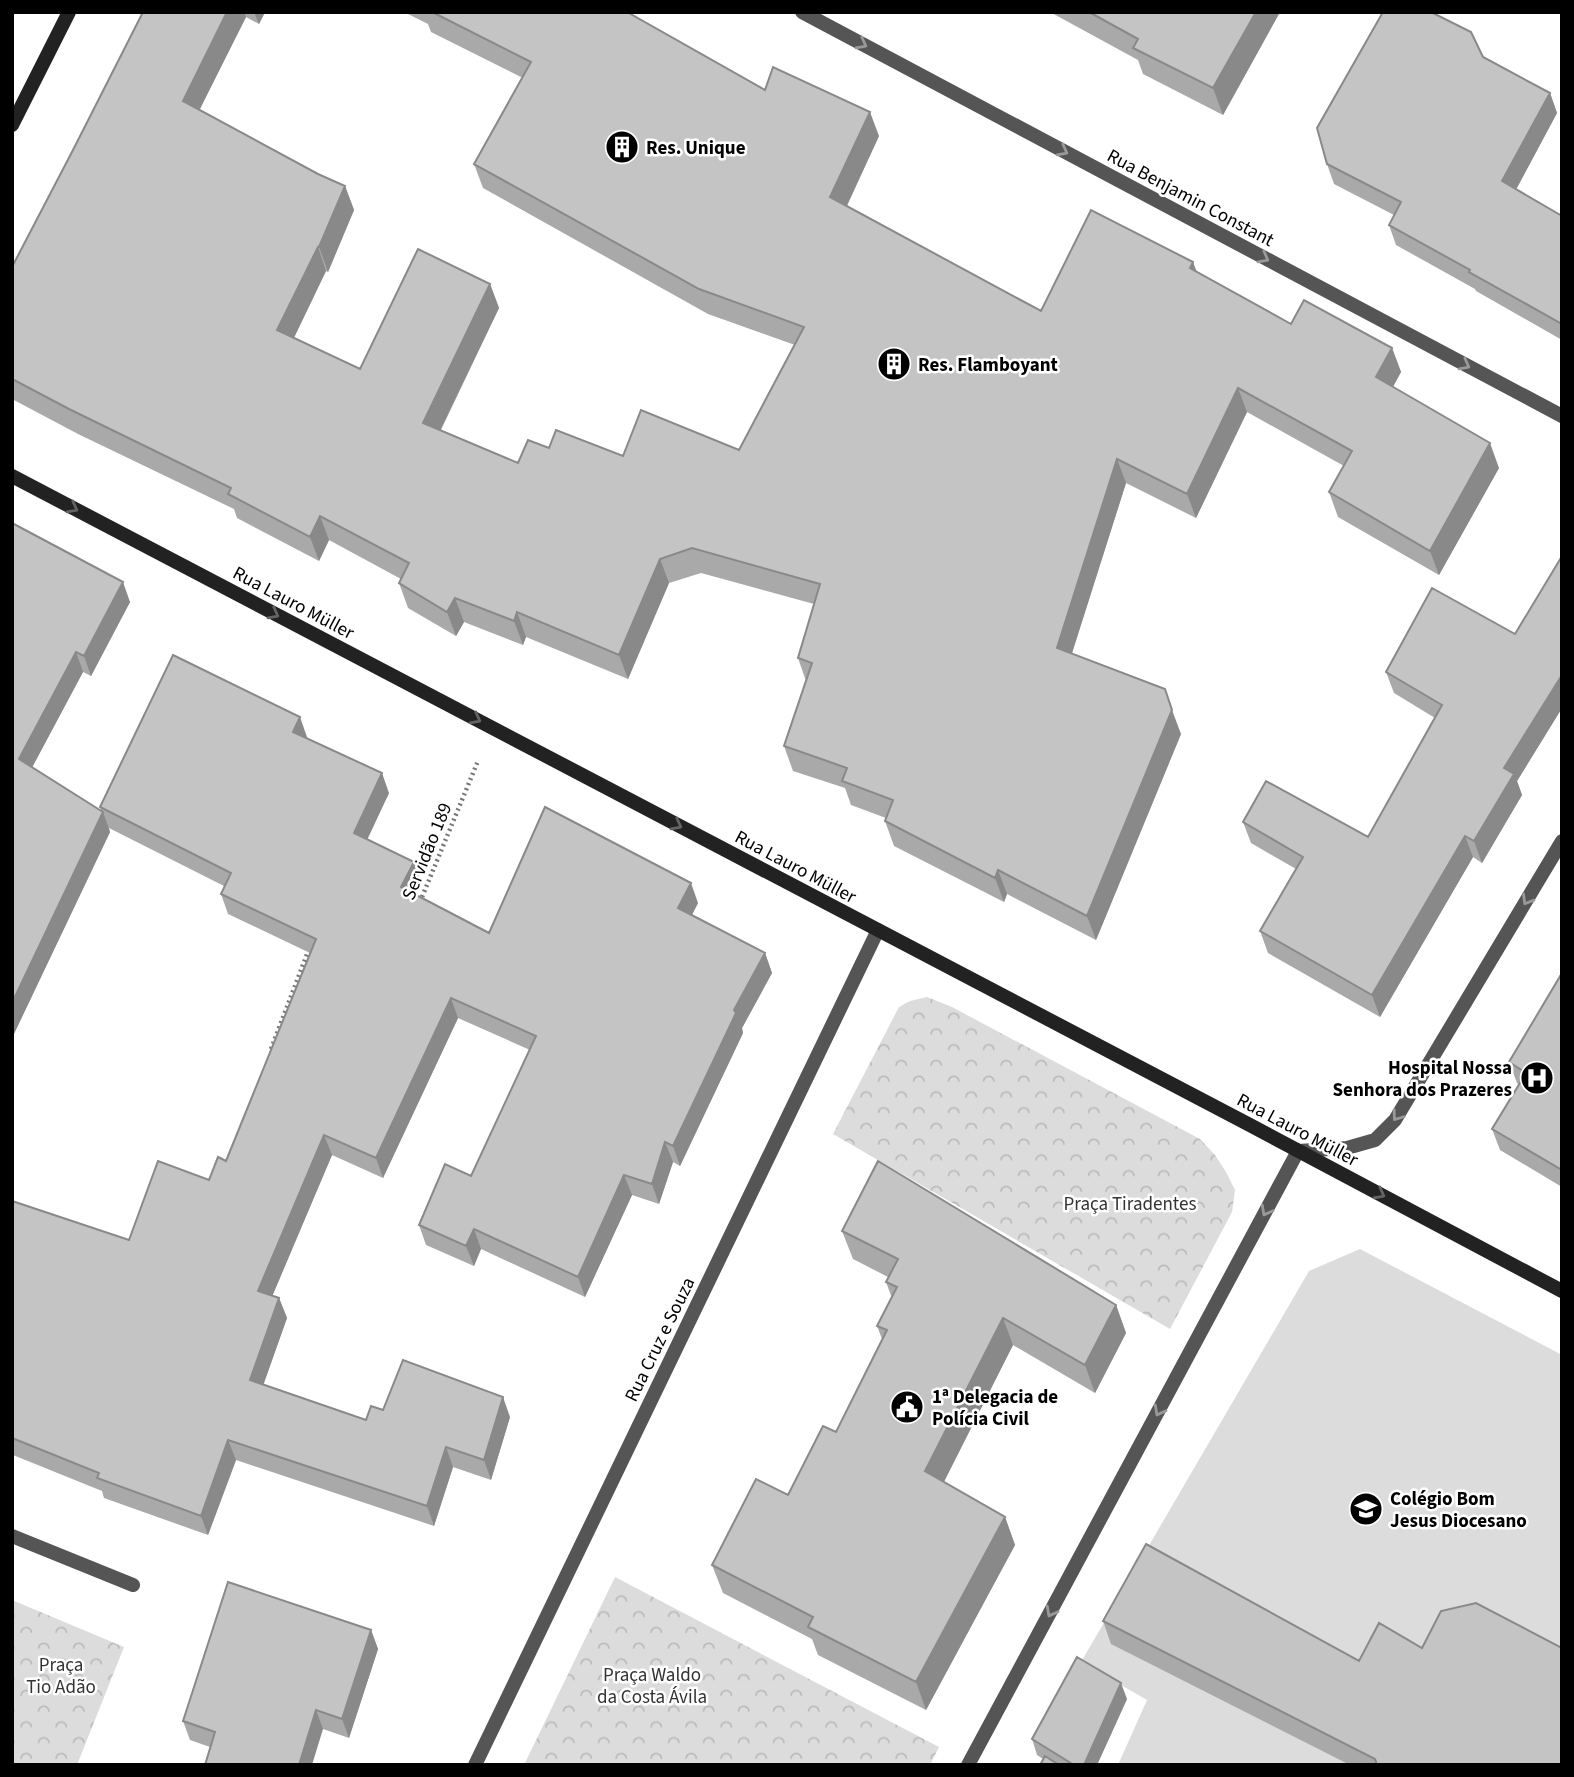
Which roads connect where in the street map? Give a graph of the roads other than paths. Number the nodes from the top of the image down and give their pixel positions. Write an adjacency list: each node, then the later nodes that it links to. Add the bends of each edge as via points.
1 (69, 12): 3 (main road)
2 (802, 12): 4 (street, Rua Benjamin Constant, one-way to 4)
3 (12, 125)
4 (1562, 416)
5 (12, 476): 7 (main road, Rua Lauro Müller, one-way to 7)
6 (1562, 841): 8 (street, one-way to 8, via 1395,1120 1375,1140 1347,1148)
7 (878, 930): 8 (main road, Rua Lauro Müller); 12 (street, Rua Cruz e Souza)
8 (1298, 1151): 9 (main road, Rua Lauro Müller, one-way to 9); 13 (street, one-way to 13)
9 (1562, 1291)
10 (12, 1536): 11 (street)
11 (133, 1585)
12 (475, 1765)
13 (968, 1765)

